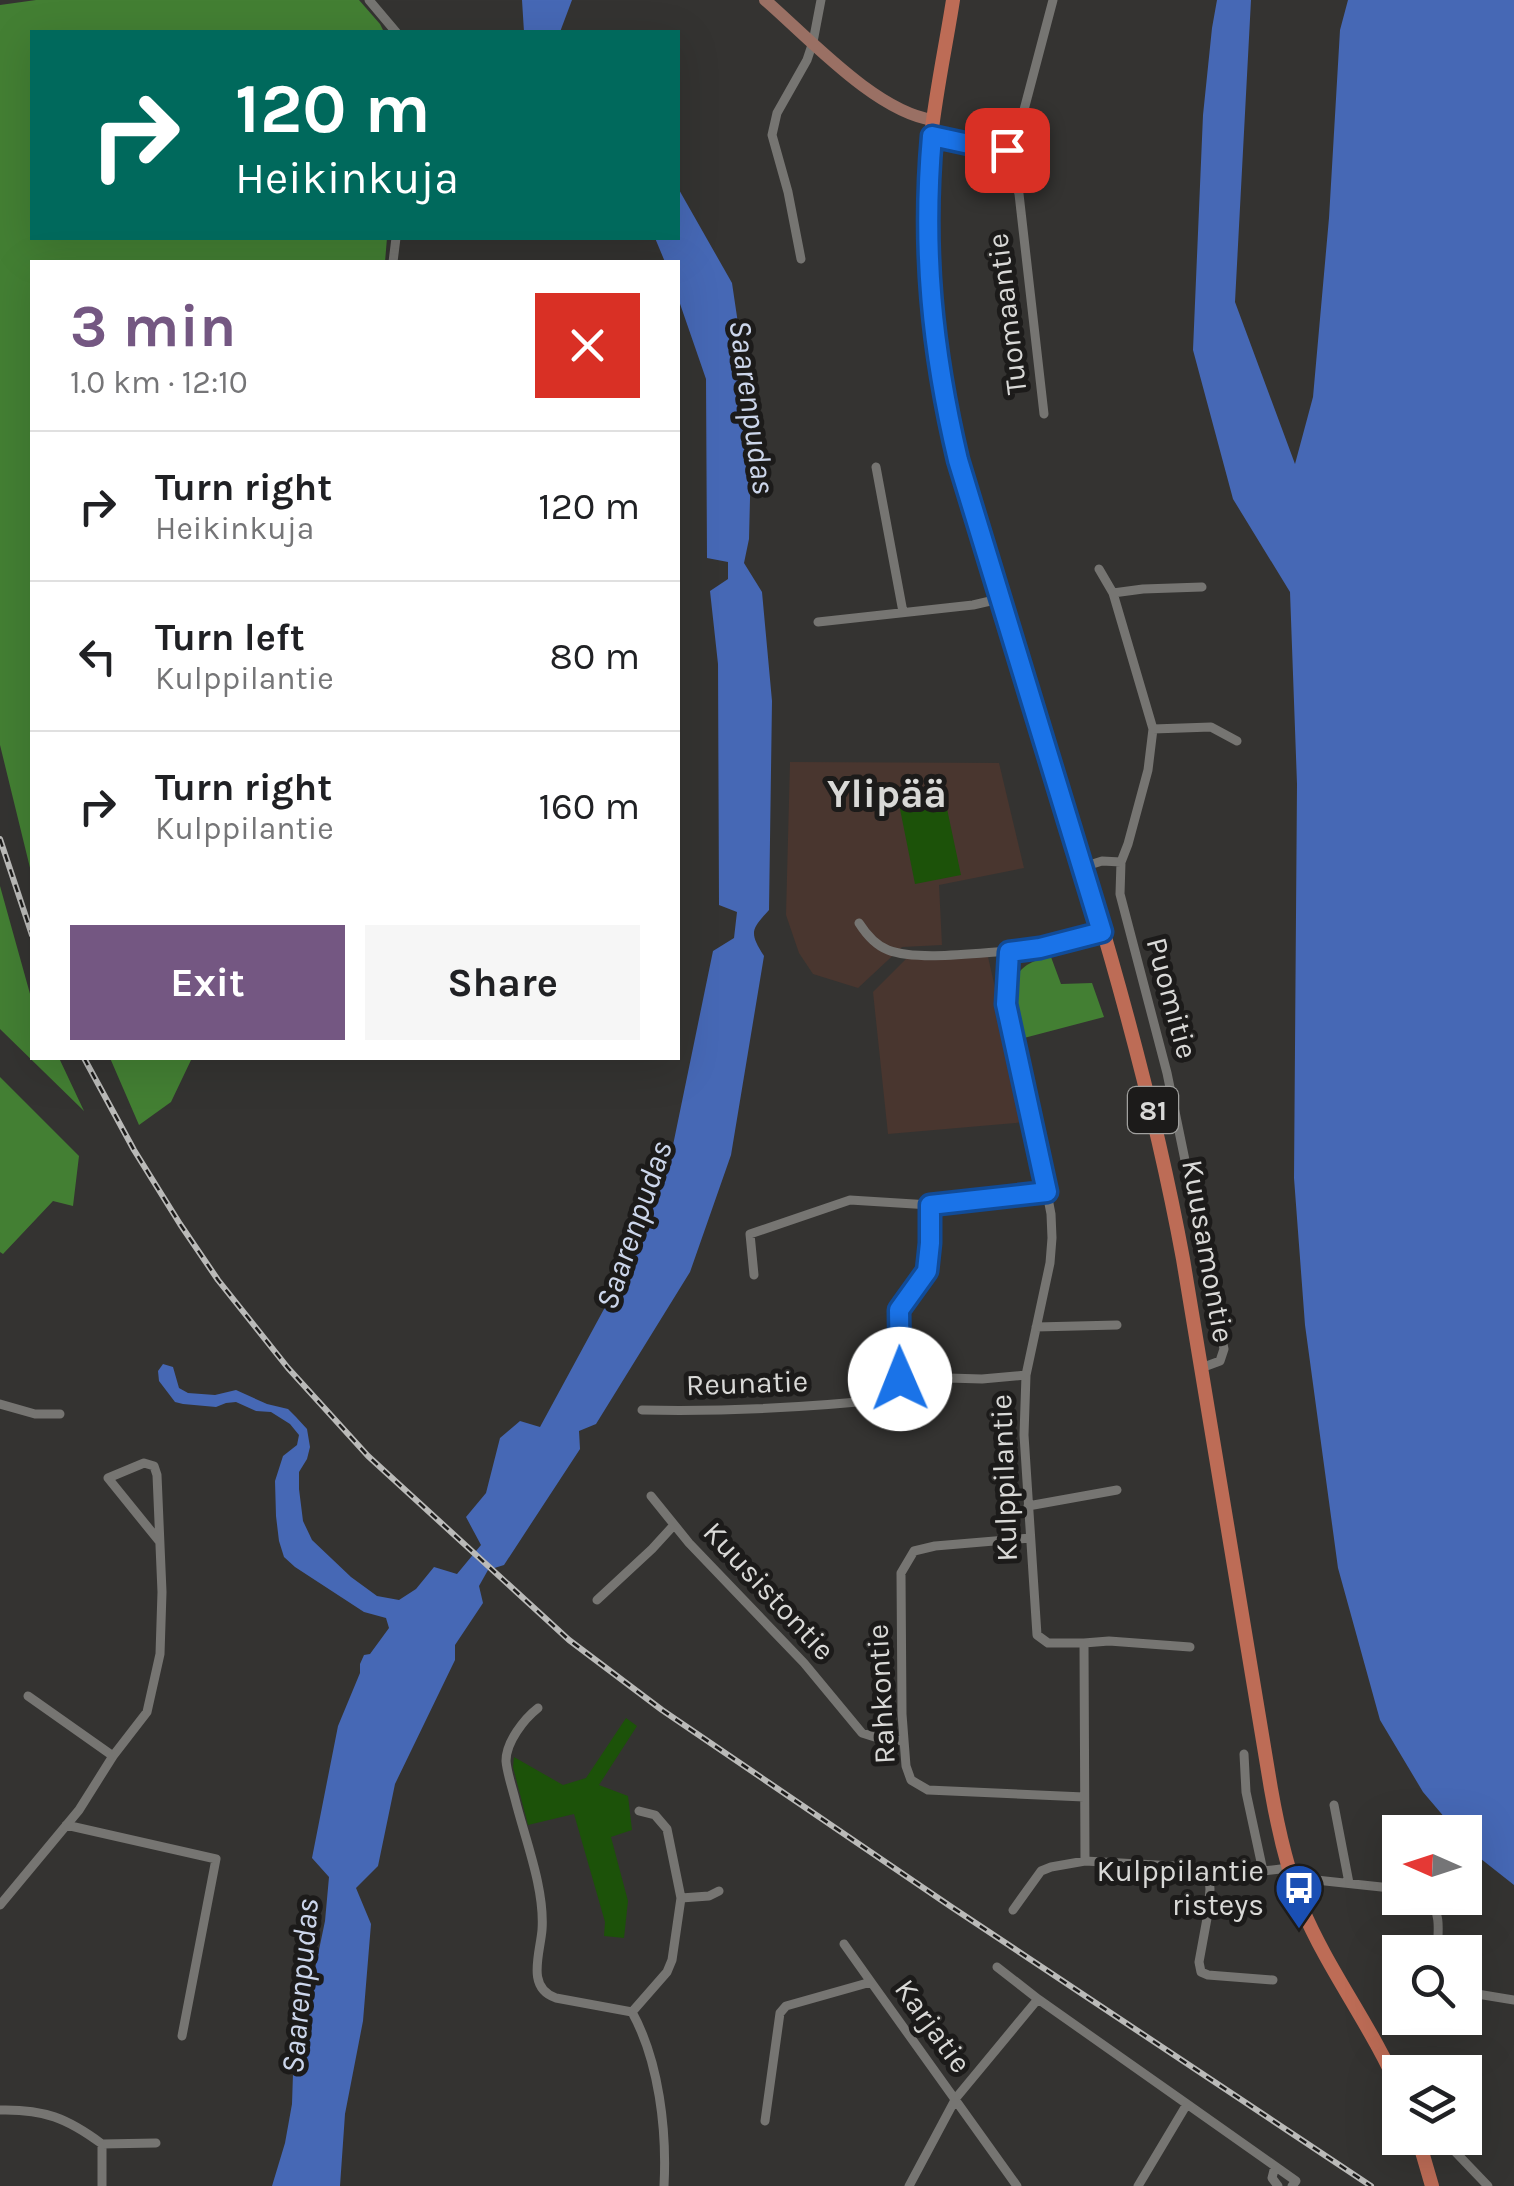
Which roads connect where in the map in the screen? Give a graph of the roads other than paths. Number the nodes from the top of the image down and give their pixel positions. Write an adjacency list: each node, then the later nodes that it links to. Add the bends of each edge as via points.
1 (369, 0): 6 (street)
2 (766, 0): 7 (main road)
3 (820, 0): 7 (street)
4 (954, 0): 8 (main road, Kuusamontie / 81)
5 (1053, 0): 9 (street, via 1016,140)
6 (394, 30)
7 (813, 42): 8 (main road, via 854,80); 10 (street, via 772,136)
8 (932, 128): 9 (street); 16 (main road, Kuusamontie / 81, via 928,261 936,347 958,460)
9 (1007, 150): 11 (street, Tuomaantie)
10 (802, 259)
11 (1044, 414)
12 (876, 467): 17 (street)
13 (1099, 569): 15 (street, Puomitie)
14 (1202, 587): 15 (street)
15 (1114, 593): 19 (street, Puomitie)
16 (999, 599): 17 (street); 22 (main road, Kuusamontie / 81)
17 (903, 612): 18 (street)
18 (818, 622)
19 (1153, 730): 20 (street, via 1211,727); 21 (street, Puomitie)
20 (1238, 741)
21 (1121, 862): 22 (street); 31 (street, Puomitie, via 1123,910 1167,1073 1224,1349 1220,1361)
22 (1083, 867): 24 (main road, Kuusamontie / 81)
23 (859, 923): 25 (street, via 886,950)
24 (1102, 932): 25 (street); 31 (main road, Kuusamontie / 81, via 1168,1175)
25 (1009, 952): 26 (street, Kulppilantie, via 1006,1004)
26 (1047, 1192): 27 (street); 30 (street, Kulppilantie, via 1052,1238)
27 (930, 1205): 28 (street, via 850,1200 750,1234); 33 (street, via 927,1271 899,1310 900,1379)
28 (754, 1275)
29 (1117, 1324): 30 (street)
30 (1036, 1327): 32 (street, Kulppilantie)
31 (1201, 1368): 58 (main road, Kuusamontie / 81)
32 (1026, 1375): 33 (street, Reunatie); 39 (street, Kulppilantie)
33 (909, 1385): 35 (street, Reunatie, via 899,1398 811,1407)
34 (0, 1404): 36 (street)
35 (642, 1410)
36 (60, 1414)
37 (1117, 1490): 39 (street)
38 (650, 1496): 40 (street, Kuusistontie)
39 (1028, 1506): 41 (street, Kulppilantie)
40 (674, 1525): 43 (street); 48 (street, Kuusistontie, via 862,1733)
41 (1030, 1538): 44 (street, Kulppilantie, via 1037,1635 1048,1643); 48 (street, Rahkontie, via 914,1551 900,1573)
42 (159, 1542): 42 (street, via 142,1523 108,1478 144,1463 154,1466); 50 (street, via 160,1654 147,1712)
43 (597, 1600)
44 (1084, 1644): 45 (street); 51 (street)
45 (1190, 1647)
46 (28, 1696): 50 (street)
47 (538, 1708): 72 (street, via 506,1758 542,1909 538,1981 546,1995)
48 (904, 1741): 51 (street, Rahkontie, via 912,1780 928,1790)
49 (1244, 1754): 57 (street)
50 (113, 1756): 54 (street)
51 (1084, 1797): 55 (street)
52 (1334, 1805): 59 (street)
53 (639, 1811): 62 (street, via 667,1829)
54 (66, 1825): 63 (street); 73 (street, via 216,1858)
55 (1085, 1861): 56 (street); 64 (street, via 1041,1871)
56 (1208, 1868): 57 (street); 67 (street, via 1201,1972)
57 (1264, 1871): 58 (street)
58 (1291, 1875): 59 (street); 74 (main road, Kuusamontie / 81, via 1323,1950)
59 (1349, 1883): 60 (street)
60 (1382, 1887)
61 (719, 1891): 62 (street)
62 (681, 1898): 72 (street, via 667,1972)
63 (0, 1905)
64 (1013, 1910)
65 (844, 1944): 68 (street, Karjatie)
66 (998, 1967): 70 (street)
67 (1272, 1980)
68 (871, 1982): 75 (street, Karjatie); 78 (street, Karjatie, via 786,2006)
69 (1482, 1995): 71 (street)
70 (1038, 1999): 75 (street); 76 (street)
71 (1514, 2000)
72 (632, 2012): 85 (street, via 664,2119)
73 (182, 2036)
74 (1383, 2055)
75 (956, 2098): 86 (street); 87 (street, Karjatie)
76 (1186, 2104): 83 (street); 88 (street)
77 (0, 2110): 80 (street, via 49,2114)
78 (766, 2121)
79 (156, 2143): 80 (street)
80 (102, 2144): 84 (street)
81 (1423, 2155): 91 (main road)
82 (1458, 2155): 92 (street)
83 (1275, 2166): 89 (street); 90 (street, via 1296,2181)
84 (102, 2186)
85 (664, 2186)
86 (909, 2186)
87 (1017, 2186)
88 (1138, 2186)
89 (1278, 2186)
90 (1292, 2186)
91 (1432, 2186)
92 (1488, 2186)

